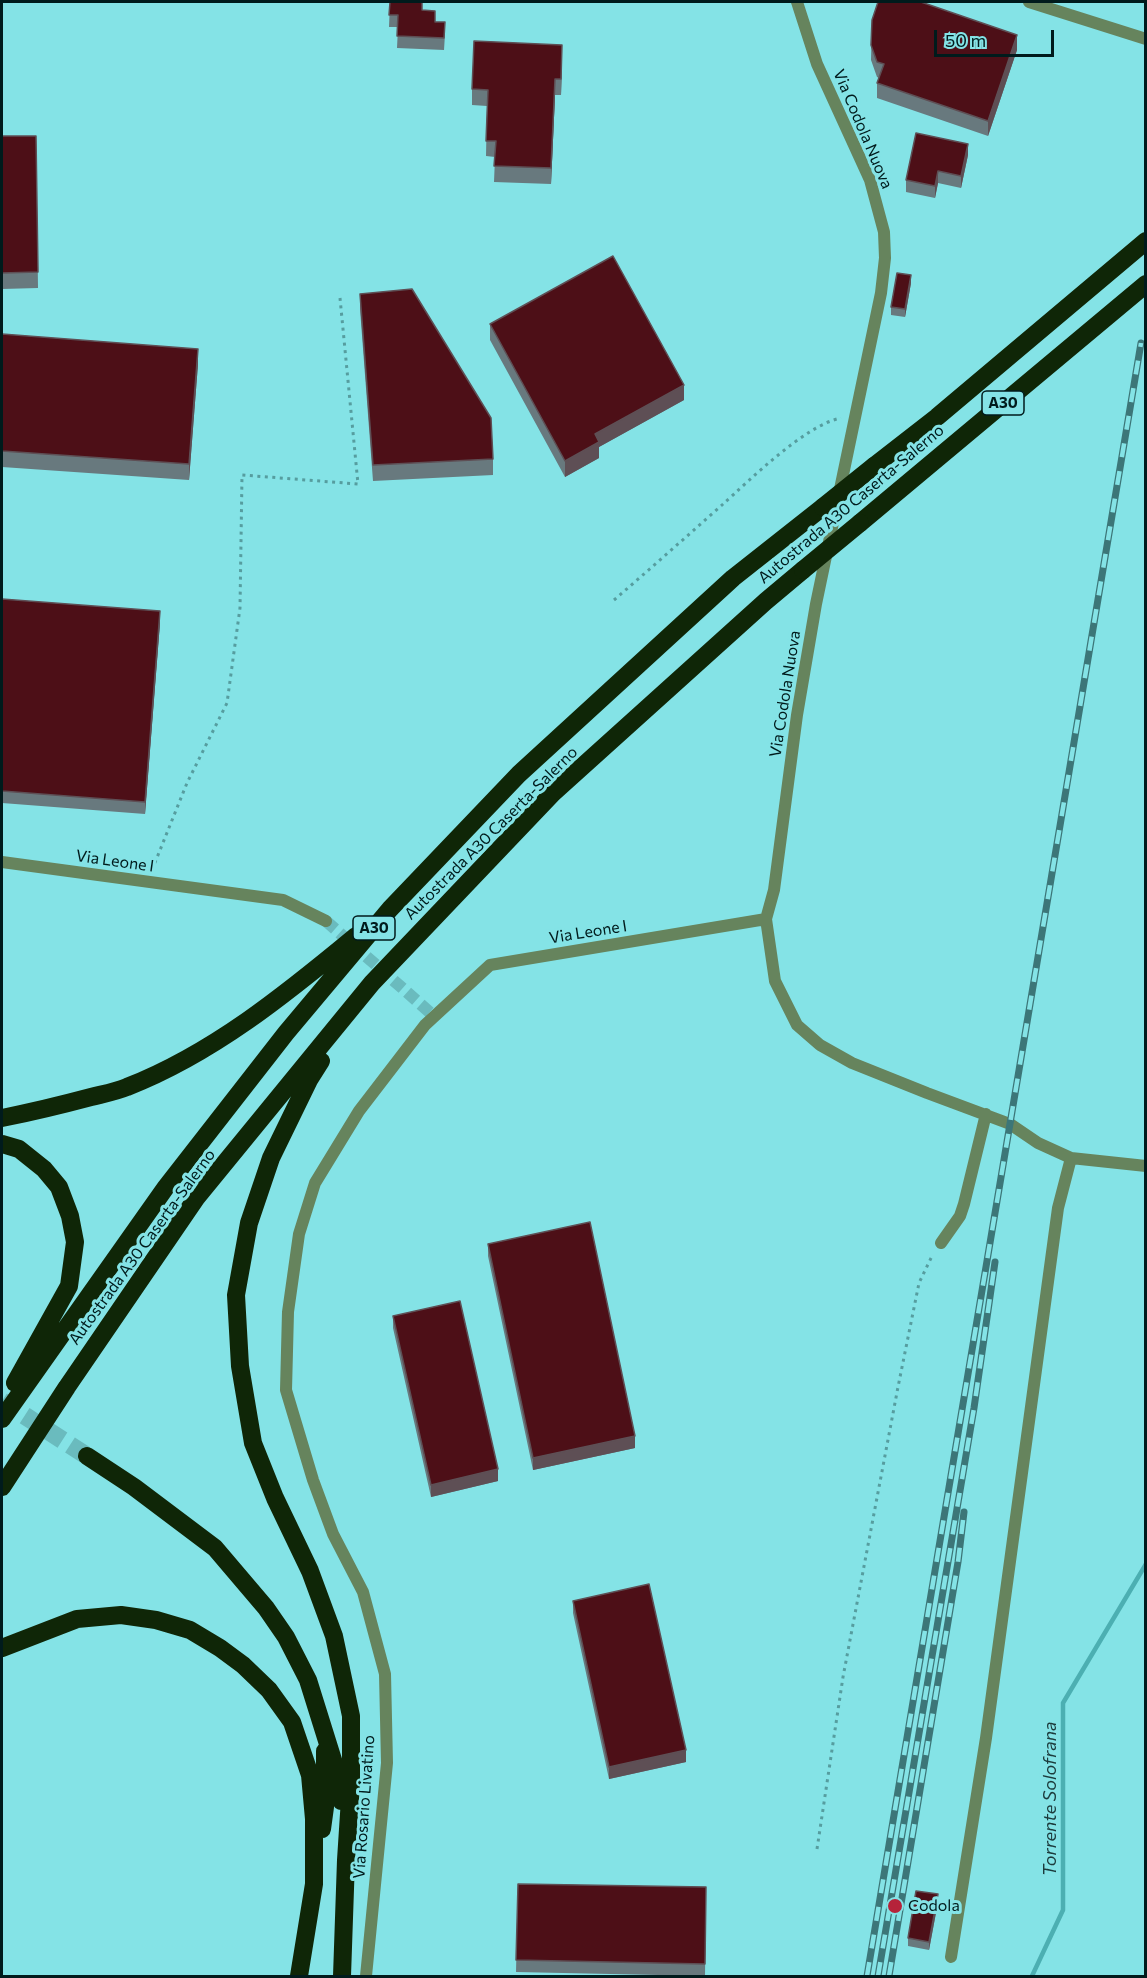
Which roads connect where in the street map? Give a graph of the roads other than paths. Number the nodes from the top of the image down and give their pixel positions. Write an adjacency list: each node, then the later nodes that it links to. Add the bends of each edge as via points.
1 (797, 2): 8 (street, Via Codola Nuova, via 817,64 870,180 884,232 885,258 802,681 774,890)
2 (1029, 2): 3 (street)
3 (1146, 39)
4 (1146, 241): 7 (highway, Autostrada A30 Caserta-Salerno / A30, bridge, via 937,417 733,578 519,774)
5 (1146, 284): 10 (highway, Autostrada A30 Caserta-Salerno / A30, bridge, via 766,601 553,793)
6 (2, 862): 9 (street, Via Leone I, via 283,900)
7 (390, 909): 13 (highway, via 307,976 175,1066 124,1088); 19 (highway, Autostrada A30 Caserta-Salerno / A30, via 286,1033 166,1187)
8 (766, 919): 11 (street, Via Leone I, via 490,965); 12 (street, Via Codola Nuova, via 775,981 797,1025 820,1045 852,1063)
9 (326, 921)
10 (372, 984): 21 (highway, Autostrada A30 Caserta-Salerno / A30, via 197,1197); 24 (highway, via 309,1080 271,1158 249,1223 236,1295 240,1366 252,1443 310,1571 334,1636 351,1716)
11 (435, 1016): 29 (street, Via Rosario Livatino, via 359,1111 315,1183 299,1234 288,1312 286,1390 312,1480 333,1534 363,1592 385,1674 387,1763)
12 (986, 1114): 15 (street, Via Codola Nuova); 17 (street, via 960,1216)
13 (2, 1118)
14 (2, 1144): 18 (highway, via 19,1149 44,1169 59,1188 75,1242 69,1286)
15 (1071, 1158): 16 (street, Via Codola Nuova); 26 (street, via 1058,1208 986,1738)
16 (1146, 1166)
17 (941, 1243)
18 (2, 1408)
19 (2, 1419)
20 (87, 1456): 23 (highway, via 187,1525 215,1548 246,1583 286,1637 308,1680)
21 (2, 1487)
22 (2, 1648): 25 (highway, via 77,1619 121,1615 190,1630 243,1665 269,1690 292,1722 310,1775)
23 (325, 1735): 24 (highway, via 338,1776); 25 (highway, via 325,1807)
24 (346, 1860): 28 (highway)
25 (314, 1884): 27 (highway)
26 (951, 1957)
27 (299, 1977)
28 (342, 1977)
29 (366, 1977)

